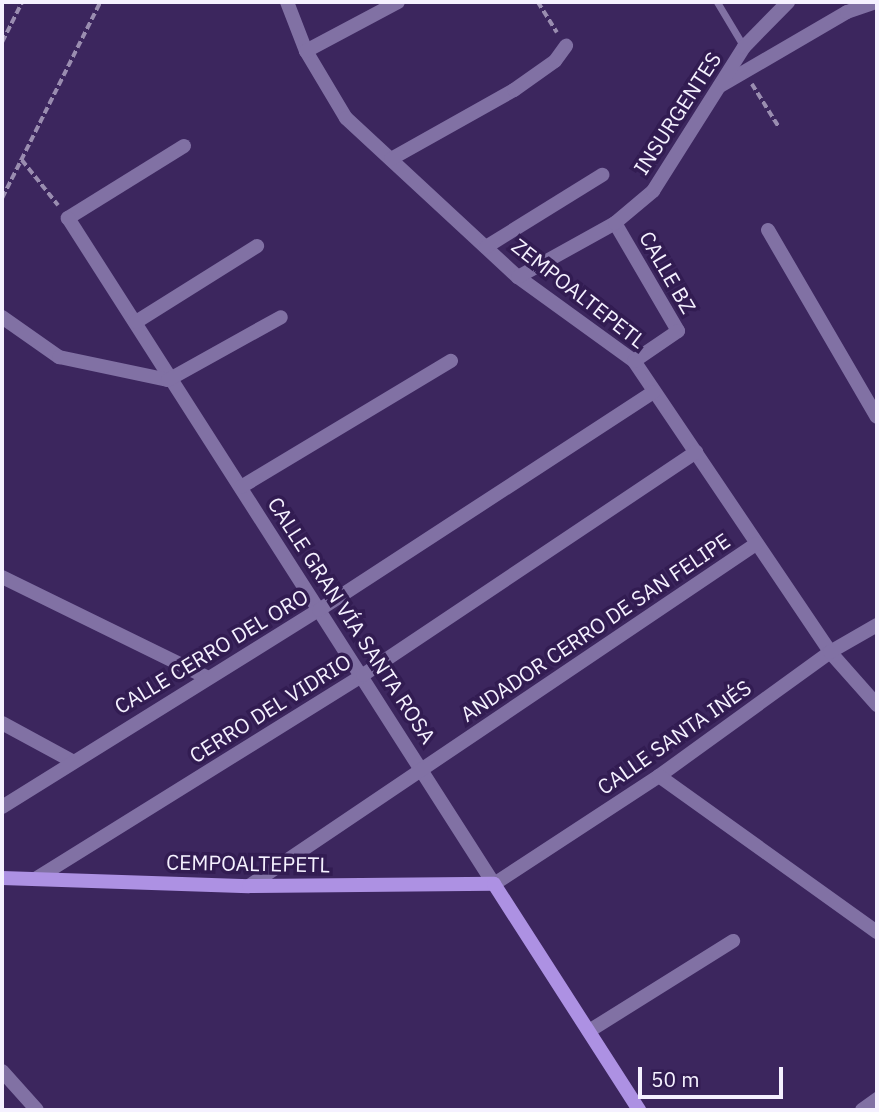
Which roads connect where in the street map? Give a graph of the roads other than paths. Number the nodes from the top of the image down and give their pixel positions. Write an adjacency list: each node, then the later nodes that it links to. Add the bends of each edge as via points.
1 (287, 2): 8 (street, ZEMPOALTEPETL)
2 (398, 2): 8 (street)
3 (717, 2): 7 (lane)
4 (788, 2): 7 (street, INSURGENTES)
5 (876, 2): 9 (street, via 847,12)
6 (565, 46): 11 (street, via 555,61 514,90)
7 (744, 47): 9 (street, INSURGENTES)
8 (306, 51): 11 (street, ZEMPOALTEPETL, via 346,118)
9 (719, 87): 13 (street, INSURGENTES, via 653,191)
10 (184, 146): 20 (street, CALLE GRAN VÍA SANTA ROSA, via 68,218)
11 (391, 159): 16 (street, ZEMPOALTEPETL)
12 (602, 175): 16 (street)
13 (615, 223): 17 (street, INSURGENTES); 22 (street, CALLE BZ, via 678,331)
14 (768, 230): 25 (street)
15 (257, 246): 20 (street)
16 (486, 247): 17 (street, ZEMPOALTEPETL)
17 (518, 276): 22 (street, ZEMPOALTEPETL)
18 (2, 317): 23 (street, via 59,357)
19 (281, 317): 23 (street)
20 (136, 322): 23 (street, CALLE GRAN VÍA SANTA ROSA)
21 (450, 361): 27 (street)
22 (634, 362): 24 (street, ZEMPOALTEPETL)
23 (168, 380): 27 (street, CALLE GRAN VÍA SANTA ROSA)
24 (653, 392): 26 (street, ZEMPOALTEPETL); 30 (street, CALLE CERRO DEL ORO)
25 (877, 417)
26 (696, 452): 28 (street, ZEMPOALTEPETL); 33 (street, CERRO DEL VIDRIO)
27 (242, 487): 30 (street, CALLE GRAN VÍA SANTA ROSA)
28 (756, 544): 32 (street, ZEMPOALTEPETL); 38 (street, ANDADOR CERRO DE SAN FELIPE)
29 (2, 577): 34 (street)
30 (319, 610): 33 (street, CALLE GRAN VÍA SANTA ROSA); 34 (street, CALLE CERRO DEL ORO)
31 (877, 625): 32 (street, CALLE SANTA INÉS)
32 (830, 652): 35 (street, ZEMPOALTEPETL); 39 (street, CALLE SANTA INÉS)
33 (363, 675): 38 (street, CALLE GRAN VÍA SANTA ROSA); 42 (street, CERRO DEL VIDRIO)
34 (206, 677): 37 (street, CALLE CERRO DEL ORO)
35 (877, 705)
36 (2, 723): 37 (street)
37 (72, 761): 40 (street, CALLE CERRO DEL ORO)
38 (422, 767): 43 (street, CALLE GRAN VÍA SANTA ROSA); 44 (street, ANDADOR CERRO DE SAN FELIPE)
39 (659, 776): 43 (street, CALLE SANTA INÉS); 45 (street)
40 (2, 807)
41 (2, 878): 42 (street, CEMPOALTEPETL)
42 (37, 878): 44 (street, CEMPOALTEPETL)
43 (495, 884): 44 (street, CEMPOALTEPETL); 47 (street, CALLE GRAN VÍA SANTA ROSA)
44 (249, 886)
45 (877, 932)
46 (733, 941): 47 (street)
47 (589, 1031): 51 (street, CALLE GRAN VÍA SANTA ROSA)
48 (2, 1071): 50 (street)
49 (877, 1099): 52 (street)
50 (37, 1110)
51 (639, 1110)
52 (862, 1110)

